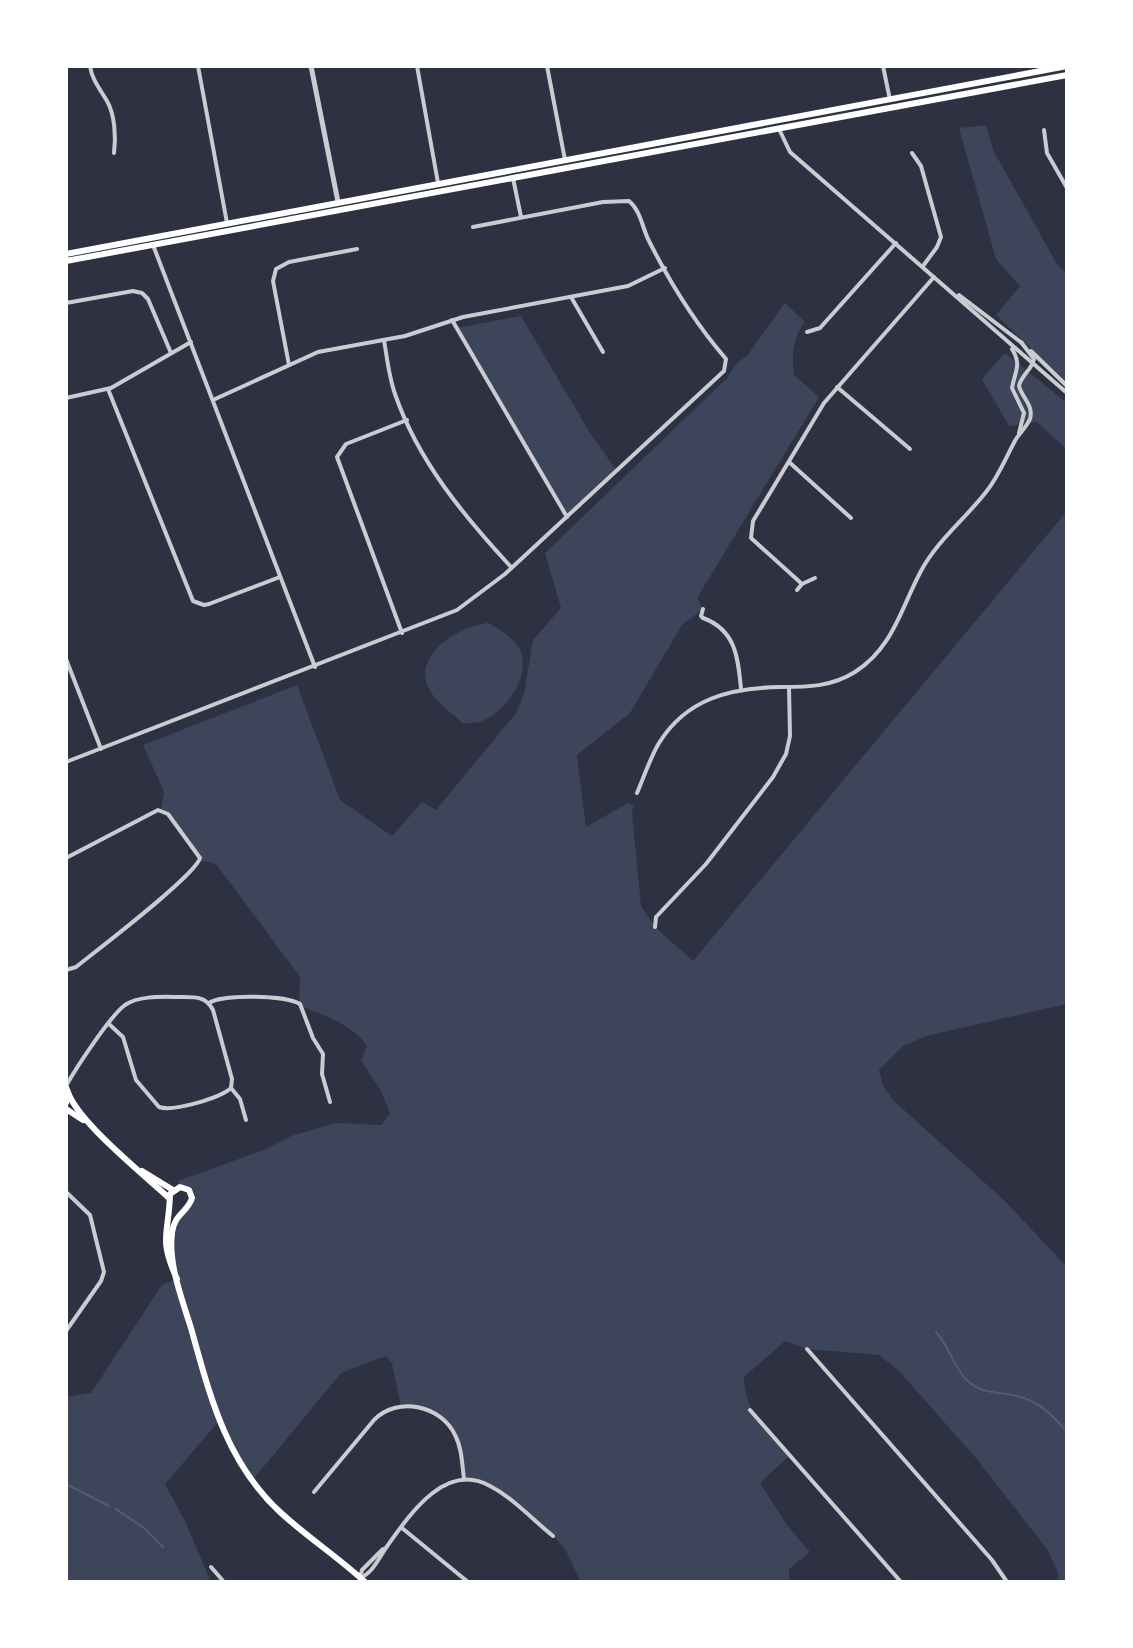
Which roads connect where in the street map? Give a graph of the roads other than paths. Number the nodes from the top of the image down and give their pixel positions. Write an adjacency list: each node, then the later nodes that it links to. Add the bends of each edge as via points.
1 (90, 66): 16 (street, via 111,108)
2 (198, 66): 24 (street)
3 (311, 66): 22 (street)
4 (417, 66): 20 (street)
5 (547, 66): 18 (street)
6 (883, 66): 11 (street)
7 (1067, 66): 8 (main road)
8 (1046, 68): 10 (main road); 11 (main road)
9 (1067, 75): 10 (main road)
10 (1047, 79): 12 (main road)
11 (890, 100): 12 (main road); 13 (main road)
12 (890, 108): 14 (main road)
13 (776, 121): 14 (main road); 18 (main road)
14 (779, 129): 18 (main road); 27 (street, via 790,152)
15 (1044, 130): 21 (street, via 1047,153)
16 (114, 153)
17 (912, 153): 31 (street, via 921,166 941,237)
18 (566, 164): 19 (main road); 20 (main road)
19 (513, 178): 20 (main road); 23 (street)
20 (439, 187): 22 (main road)
21 (1067, 188)
22 (339, 206): 24 (main road)
23 (521, 217): 25 (street); 32 (street, via 629,201)
24 (228, 227): 26 (main road)
25 (473, 227)
26 (151, 242): 29 (main road); 30 (main road); 39 (street)
27 (896, 243): 31 (street); 37 (street, via 820,328)
28 (357, 249): 45 (street, via 276,269 273,281)
29 (66, 254)
30 (66, 261)
31 (923, 266): 33 (street)
32 (665, 268): 34 (street, via 628,286); 56 (street, via 695,320 726,359 724,371)
33 (934, 277): 40 (street); 41 (street); 47 (street)
34 (571, 297): 36 (street); 42 (street)
35 (66, 303): 43 (street, via 142,293)
36 (452, 320): 38 (street); 56 (street)
37 (807, 332)
38 (384, 340): 45 (street, via 328,350); 52 (street, via 394,392)
39 (191, 342): 43 (street); 51 (street)
40 (1008, 342): 44 (street); 53 (street, via 1019,360 1012,388 1024,413)
41 (1021, 342): 44 (street); 46 (street)
42 (603, 352)
43 (171, 353): 48 (street)
44 (1033, 364): 49 (street); 53 (street, via 1020,380 1030,418)
45 (289, 365): 51 (street)
46 (1067, 386)
47 (837, 387): 54 (street); 55 (street)
48 (108, 389): 50 (street); 59 (street, via 193,601 209,604)
49 (1067, 393)
50 (66, 398)
51 (213, 400): 59 (street)
52 (407, 420): 58 (street, via 457,506); 64 (street, via 346,444 337,457)
53 (1018, 435): 67 (street, via 995,480 920,572 888,640 844,678)
54 (910, 449)
55 (789, 462): 57 (street); 61 (street, via 750,533)
56 (567, 517): 58 (street)
57 (851, 518)
58 (511, 568): 64 (street, via 457,610)
59 (281, 577): 66 (street)
60 (815, 578): 61 (street)
61 (802, 584): 62 (street)
62 (797, 590)
63 (703, 609): 68 (street, via 701,616 725,631 733,643)
64 (402, 634): 66 (street)
65 (66, 659): 69 (street)
66 (315, 667): 69 (street)
67 (789, 687): 68 (street); 74 (street, via 790,736 773,777 706,864)
68 (741, 689): 71 (street, via 717,694 680,719 660,742)
69 (101, 749): 70 (street)
70 (66, 762)
71 (637, 793)
72 (66, 858): 76 (street, via 161,810 200,858 157,901)
73 (647, 917): 74 (street)
74 (656, 917): 75 (street)
75 (655, 927)
76 (66, 970)
77 (209, 1003): 78 (street, via 198,997 133,1002); 81 (street); 83 (street, via 222,997 299,1002 323,1054)
78 (109, 1024): 79 (street); 81 (street, via 123,1037 136,1080 159,1107 173,1109)
79 (76, 1068): 80 (street); 82 (street)
80 (66, 1077)
81 (231, 1088): 85 (street)
82 (67, 1089): 84 (main road); 86 (main road)
83 (330, 1102)
84 (66, 1106): 86 (main road)
85 (246, 1120)
86 (90, 1124): 87 (main road)
87 (139, 1169): 88 (main road); 90 (main road)
88 (173, 1190): 90 (main road); 91 (main road, via 184,1187 192,1194)
89 (66, 1192): 93 (street, via 90,1215 104,1272)
90 (170, 1201): 91 (main road); 92 (main road, via 164,1242)
91 (183, 1209): 92 (main road, via 171,1235)
92 (177, 1279): 101 (main road, via 213,1408 238,1462 279,1512)
93 (66, 1331)
94 (807, 1349): 105 (street)
95 (750, 1410): 104 (street)
96 (464, 1479): 97 (street, via 451,1427 423,1408 398,1406 374,1420); 98 (street, via 438,1488); 99 (street, via 489,1485)
97 (314, 1492)
98 (402, 1528): 101 (street); 103 (street)
99 (553, 1536)
100 (211, 1567): 102 (street)
101 (362, 1580)
102 (224, 1582)
103 (468, 1582)
104 (901, 1582)
105 (1007, 1582)

